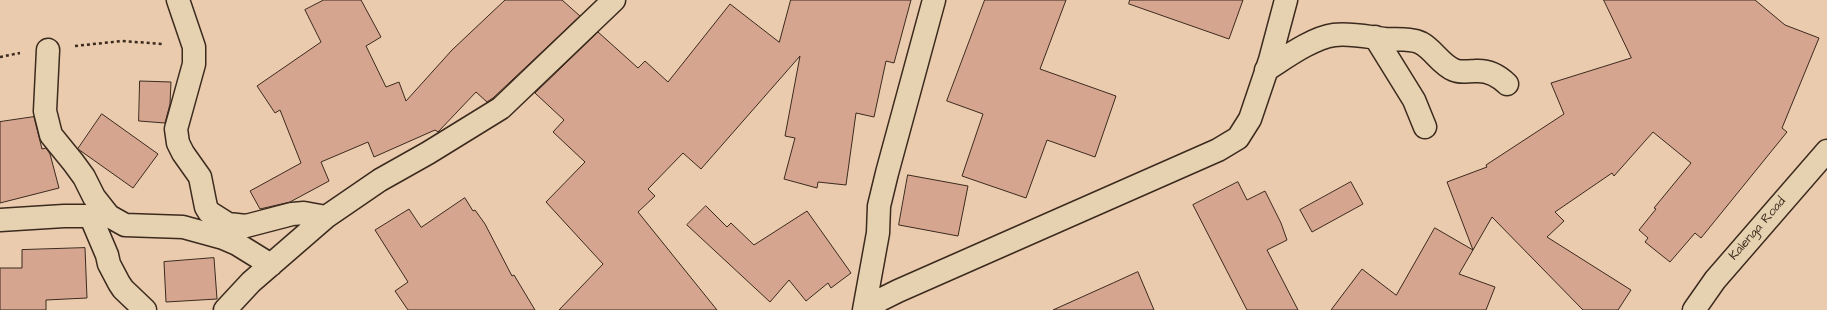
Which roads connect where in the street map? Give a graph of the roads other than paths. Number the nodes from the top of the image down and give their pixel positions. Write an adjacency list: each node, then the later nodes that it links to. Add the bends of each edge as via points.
1 (178, 0): 12 (street, via 194,47 194,64 176,129 178,143 200,176 209,212 228,224 241,226 292,214 304,213)
2 (614, 0): 12 (street, via 501,108 380,180)
3 (934, 0): 17 (street, via 886,173)
4 (1286, 0): 7 (street)
5 (1375, 37): 7 (street, via 1352,34 1333,36 1302,48); 8 (street, via 1411,40 1422,44 1455,71 1488,72 1500,77); 9 (street, via 1414,100)
6 (48, 50): 11 (street, via 45,111 51,135 84,177)
7 (1266, 70): 17 (street, via 1250,119 1238,138 1218,150 898,291)
8 (1507, 84)
9 (1425, 127)
10 (1827, 151): 18 (street, Kalenga Road, via 1714,280)
11 (99, 216): 13 (street); 14 (street, via 125,225 183,227 223,238); 15 (street, via 109,264 123,289)
12 (326, 217): 14 (street)
13 (0, 220)
14 (271, 265): 16 (street)
15 (145, 310)
16 (225, 310)
17 (865, 310)
18 (1694, 310)

